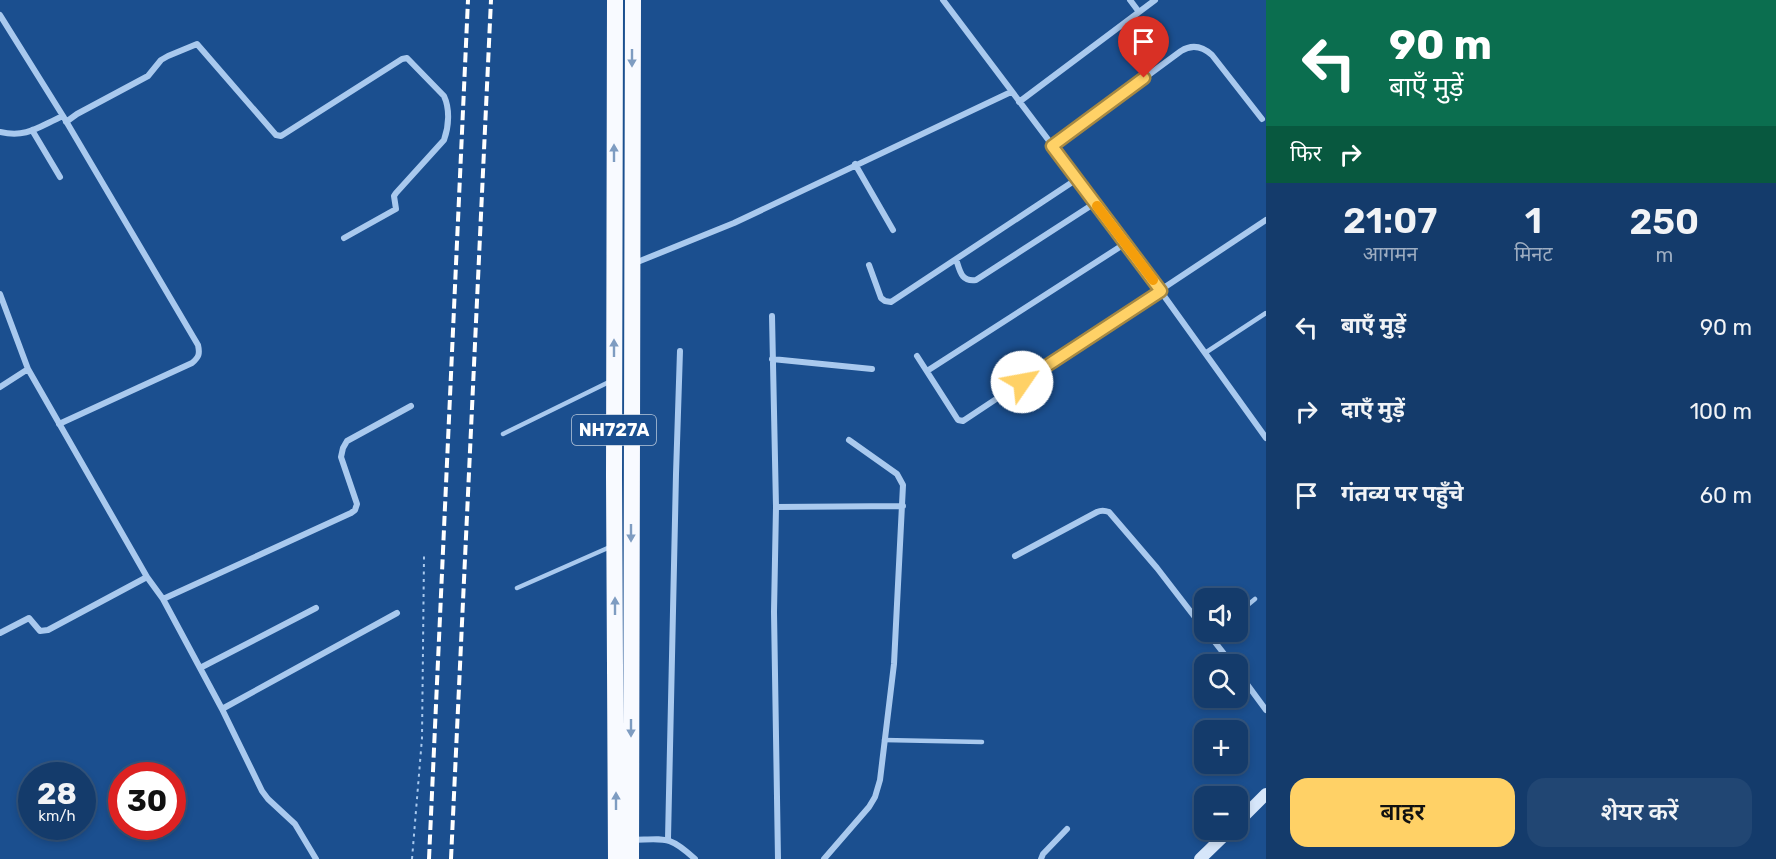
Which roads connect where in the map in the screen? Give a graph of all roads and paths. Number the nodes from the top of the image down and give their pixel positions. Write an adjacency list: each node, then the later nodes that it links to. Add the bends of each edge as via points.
1 (615, 0): 37 (highway, NH727A, one-way to 1)
2 (633, 0): 24 (highway, NH727A, one-way to 24)
3 (943, 0): 8 (street)
4 (1130, 0): 6 (street)
5 (1155, 0): 6 (street)
6 (1139, 12): 9 (street)
7 (0, 15): 10 (street)
8 (1011, 92): 9 (street); 15 (street)
9 (1019, 102): 14 (street)
10 (64, 119): 12 (street); 21 (street, via 148,76 161,60 197,44 276,135 281,136 407,58 444,96 444,140 396,193 396,209); 40 (street, via 200,353 192,363)
11 (1262, 119): 14 (street, via 1212,55 1193,46)
12 (32, 130): 13 (street, via 14,135); 16 (street)
13 (0, 132)
14 (1052, 146): 17 (street)
15 (855, 164): 20 (street); 24 (street, via 734,223)
16 (60, 177)
17 (1077, 178): 18 (street); 23 (street)
18 (1095, 202): 22 (street); 23 (street, via 976,280 964,279)
19 (1266, 220): 26 (street)
20 (893, 230)
21 (344, 238)
22 (1126, 243): 26 (street); 36 (street)
23 (956, 259): 25 (street, via 891,302 881,298)
24 (632, 264): 68 (highway, NH727A, one-way to 68)
25 (869, 265)
26 (1161, 291): 31 (street); 36 (street, via 963,420 957,420)
27 (0, 294): 34 (street)
28 (1266, 313): 31 (lane)
29 (772, 316): 33 (street)
30 (680, 351): 67 (street)
31 (1205, 353): 42 (street)
32 (917, 356): 36 (street)
33 (772, 359): 35 (street); 45 (street)
34 (28, 369): 38 (street); 40 (street)
35 (872, 369)
36 (927, 371)
37 (614, 380): 41 (lane); 46 (highway, NH727A)
38 (0, 387)
39 (411, 406): 51 (street, via 347,441 343,448 341,457 357,504 355,510)
40 (59, 424): 49 (street)
41 (503, 434)
42 (1266, 438)
43 (849, 440): 44 (street, via 897,474 903,485)
44 (903, 506): 45 (street); 62 (street, via 894,664)
45 (776, 507): 75 (street)
46 (614, 546): 50 (lane); 72 (highway, NH727A, one-way to 46)
47 (424, 556): 71 (path, via 422,738)
48 (1015, 556): 56 (street, via 1105,510)
49 (147, 577): 51 (street); 57 (street, via 44,632 28,618)
50 (516, 588)
51 (163, 599): 58 (street)
52 (1255, 599): 53 (lane)
53 (1248, 605)
54 (316, 608): 58 (street)
55 (397, 613): 60 (street)
56 (1194, 614)
57 (0, 633)
58 (200, 668): 60 (street)
59 (1248, 686): 61 (street)
60 (222, 709): 70 (street, via 262,791 295,824)
61 (1266, 710)
62 (884, 740): 63 (lane); 76 (street, via 875,797)
63 (982, 742)
64 (1266, 794): 65 (main road)
65 (1248, 812)
66 (1067, 829): 77 (street)
67 (668, 839): 68 (street); 74 (street)
68 (631, 840): 73 (highway, NH727A)
69 (1220, 840): 78 (main road)
70 (316, 859)
71 (412, 859)
72 (616, 859)
73 (631, 859)
74 (695, 859)
75 (778, 859)
76 (824, 859)
77 (1041, 859)
78 (1200, 859)

